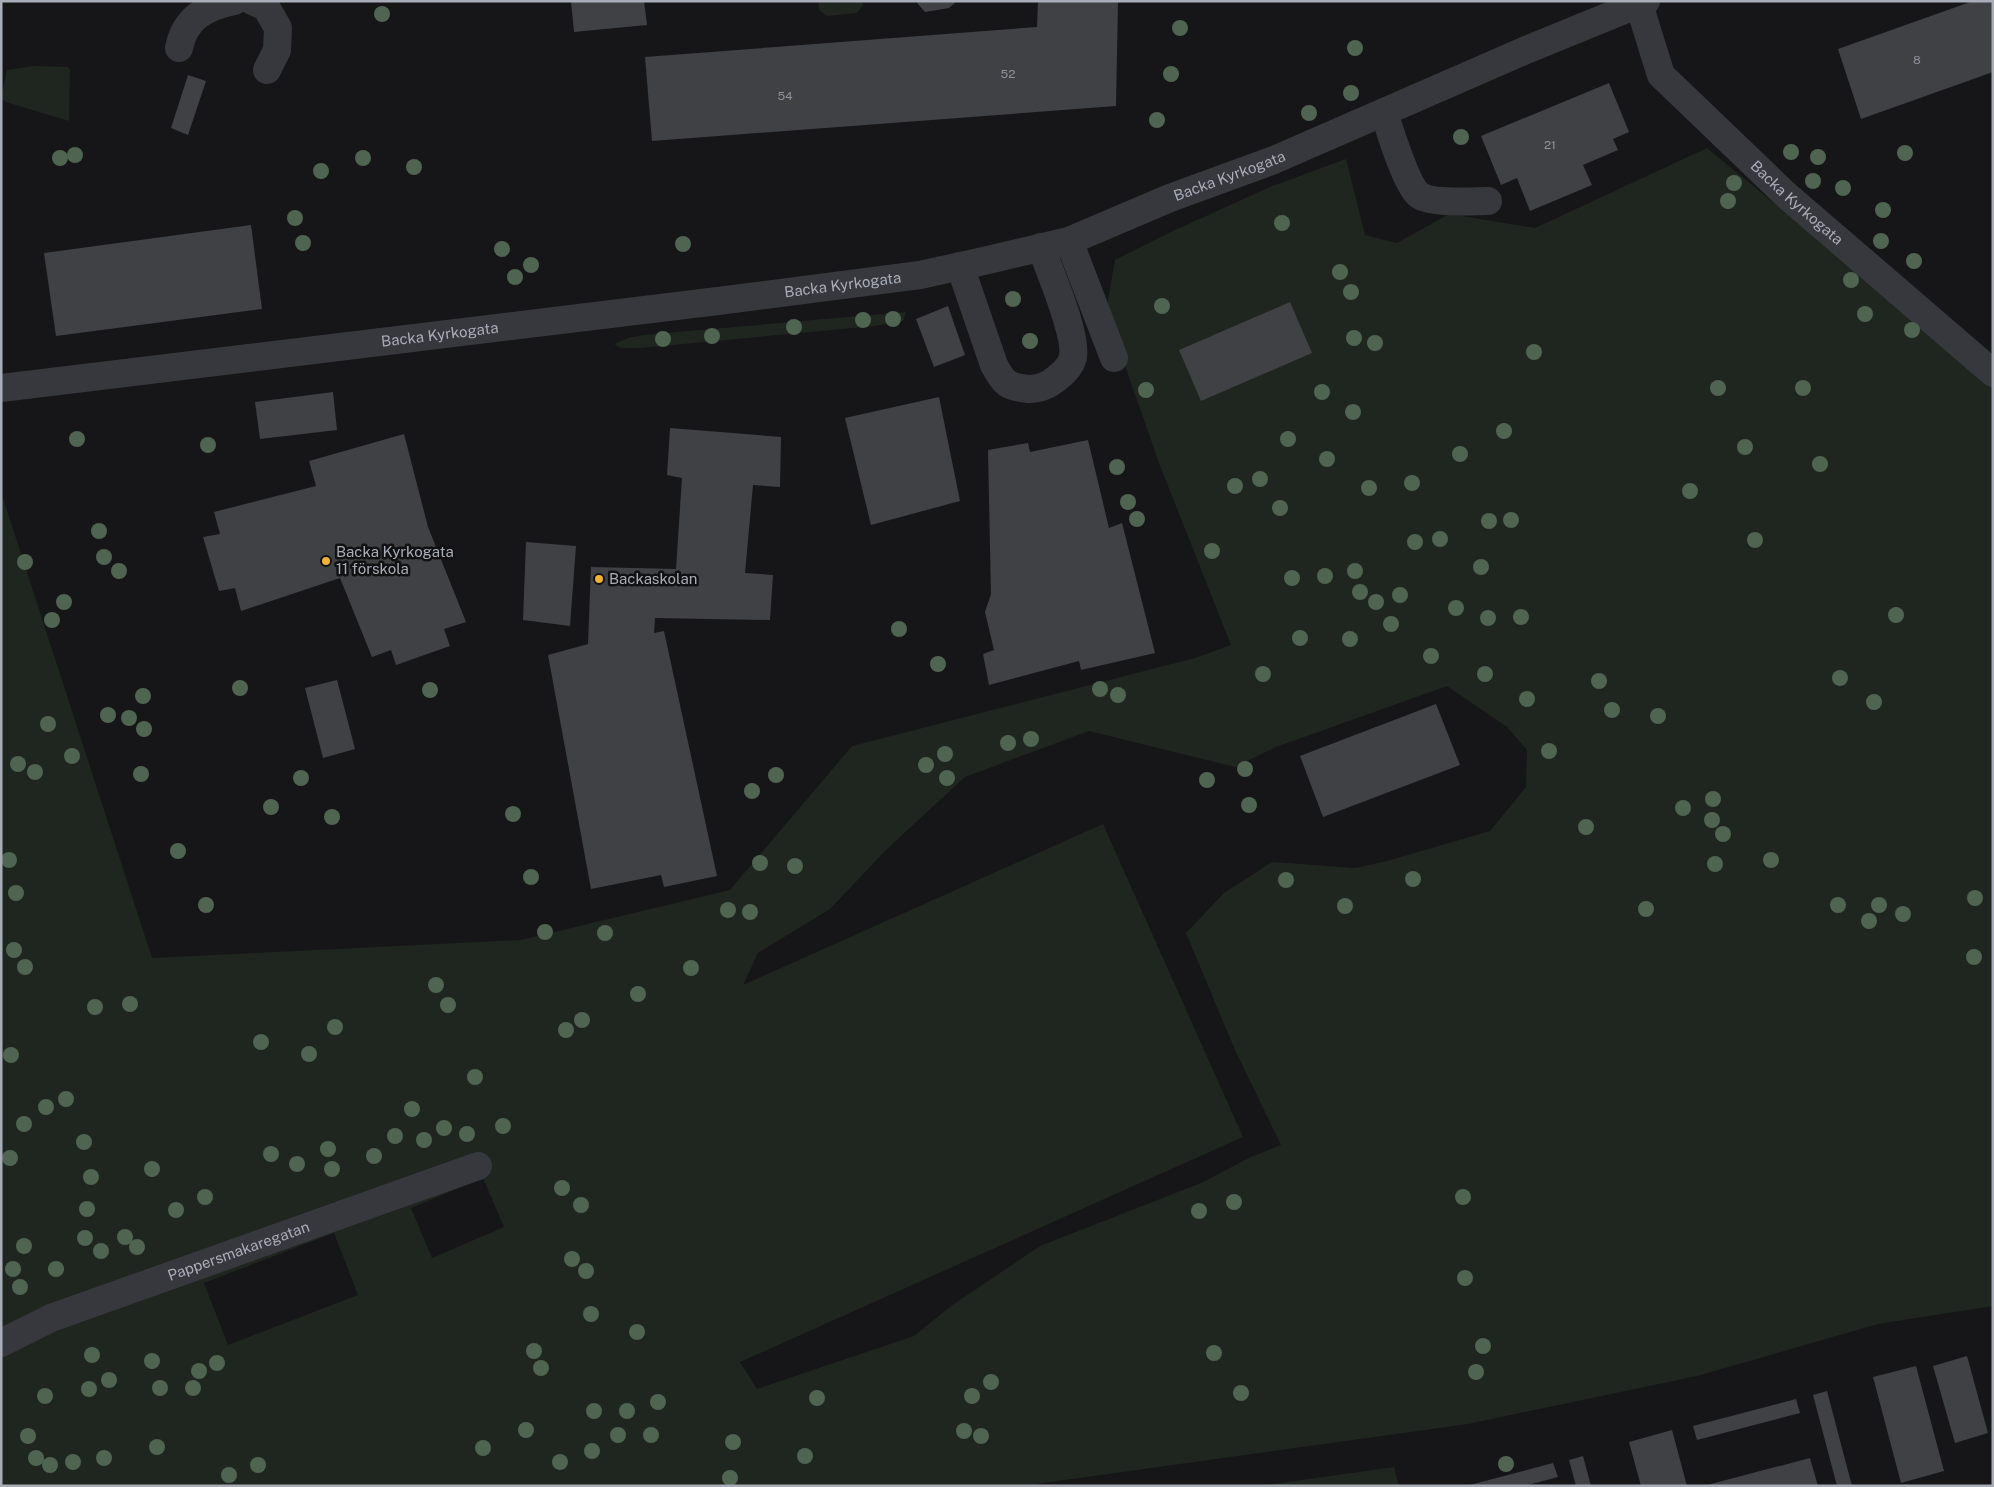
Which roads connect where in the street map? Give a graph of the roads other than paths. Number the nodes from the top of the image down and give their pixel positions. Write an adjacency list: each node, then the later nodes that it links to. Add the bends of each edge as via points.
1 (234, 1): 4 (street, via 207,9 188,24)
2 (252, 1): 5 (street, via 266,7 278,28 277,50)
3 (1641, 2): 6 (street, Backa Kyrkogata); 12 (street, Backa Kyrkogata, via 1661,75 1785,194)
4 (179, 48)
5 (267, 70)
6 (1384, 113): 7 (street, via 1409,179 1419,195 1436,200); 8 (street, Backa Kyrkogata)
7 (1488, 201)
8 (1069, 241): 9 (street, Backa Kyrkogata); 11 (street)
9 (1041, 248): 10 (street, Backa Kyrkogata); 10 (street, via 1074,339 1073,359 1064,373 1049,385 1035,389 1014,388 1002,381)
10 (960, 266): 13 (street, Backa Kyrkogata, via 920,275 718,301)
11 (1114, 358)
12 (1993, 372)
13 (1, 388)
14 (478, 1166): 15 (street, Pappersmakaregatan, via 51,1318)
15 (1, 1343)

